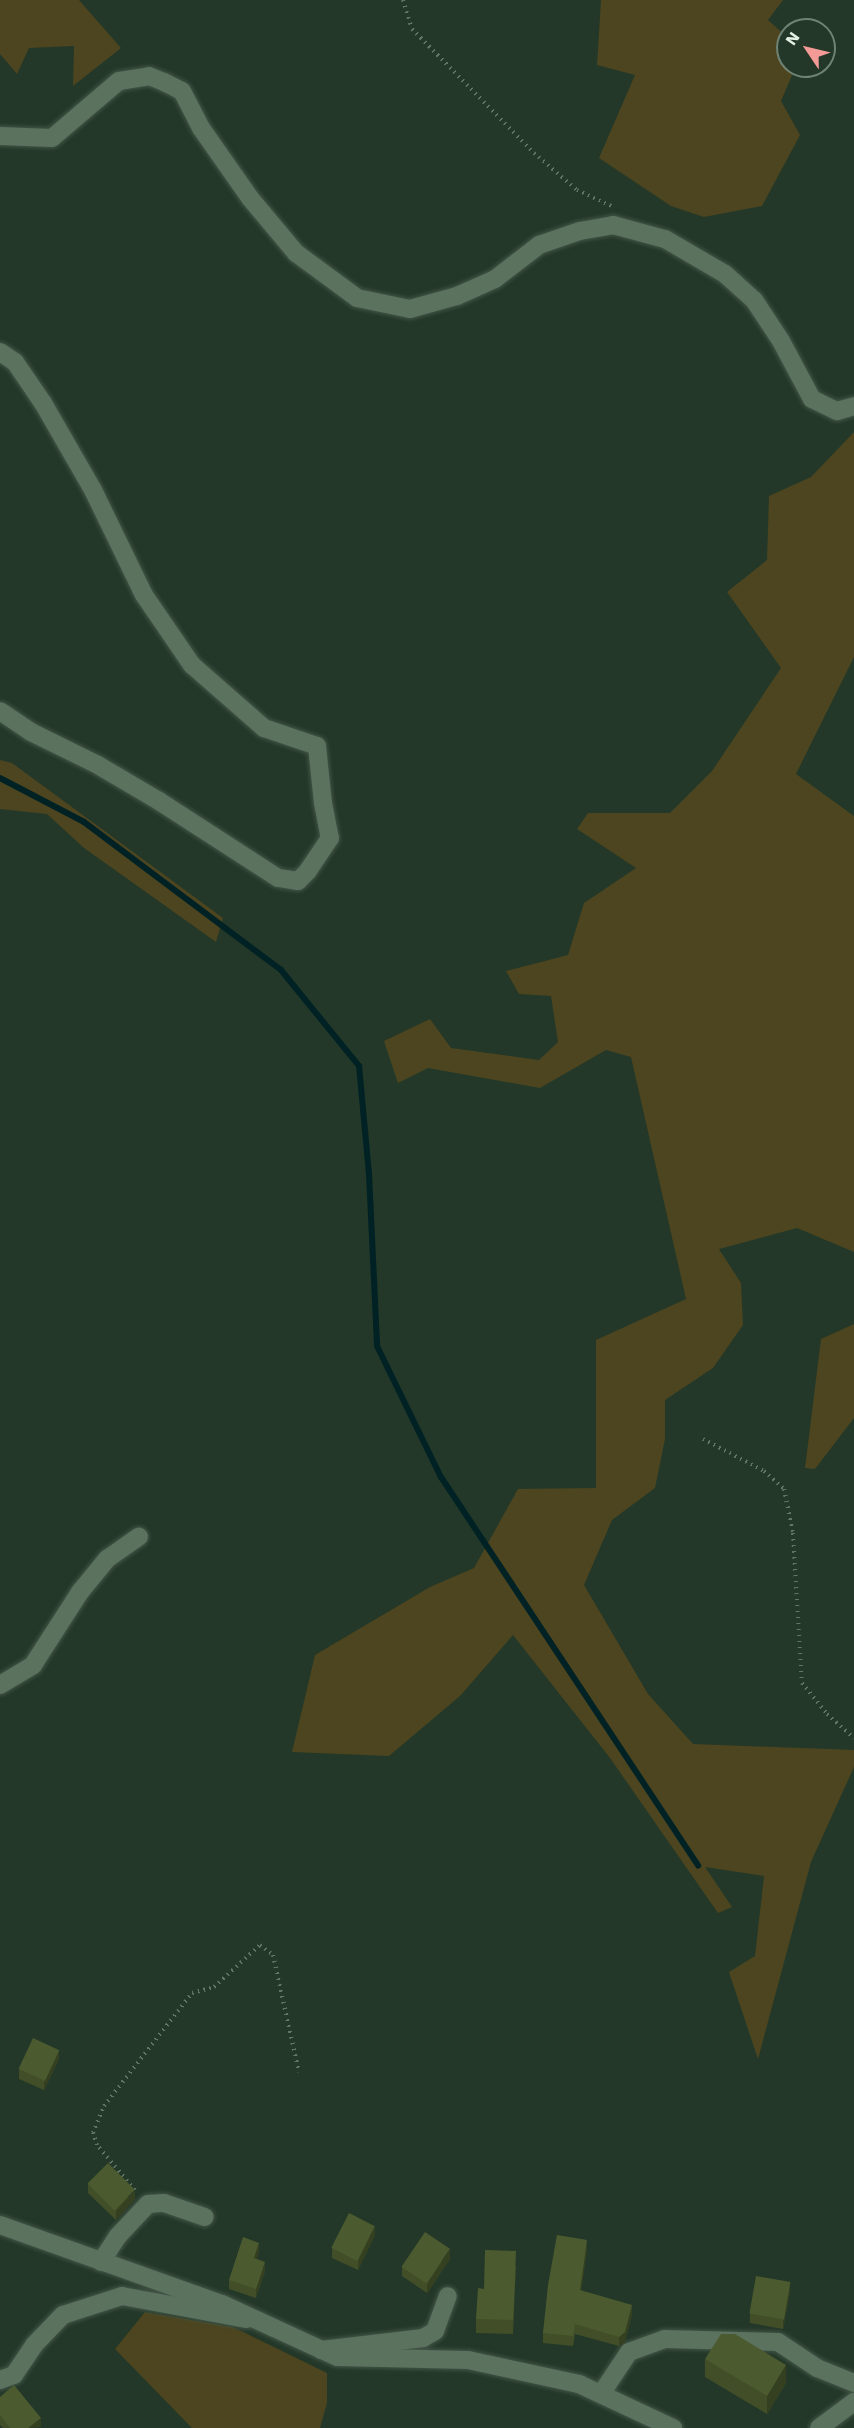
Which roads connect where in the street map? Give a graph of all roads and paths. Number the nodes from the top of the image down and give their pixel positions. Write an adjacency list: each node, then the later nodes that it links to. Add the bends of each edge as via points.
1 (403, 0): 3 (path, via 412,29 534,153 578,190)
2 (0, 136): 5 (street, via 52,138 119,81 149,76 164,82 182,91 201,128 250,198 296,253 357,298 410,309 457,296 495,279 539,245 580,231 613,225 665,239 725,274 754,300 812,399 837,411)
3 (616, 209)
4 (0, 352): 6 (street, via 15,362 43,403 93,490 144,595 192,665 264,728 317,746 330,838 298,881 278,878 159,801 31,732)
5 (854, 406)
6 (0, 711)
7 (704, 1439): 10 (path, via 764,1471 784,1489 793,1533 802,1683 827,1714)
8 (139, 1537): 9 (street, via 107,1559 80,1592 33,1665)
9 (0, 1685)
10 (854, 1738)
11 (299, 2072): 12 (path, via 273,1955 260,1945 214,1987 192,1993 104,2106 93,2133 96,2145)
12 (148, 2204): 13 (street, via 164,2203); 15 (street, via 118,2236)
13 (205, 2217)
14 (0, 2225): 15 (street)
15 (101, 2262): 17 (street)
16 (448, 2296): 18 (street, via 435,2331 423,2338)
17 (260, 2321): 18 (street); 19 (street, via 122,2296 63,2315 34,2345 14,2375)
18 (321, 2349): 21 (street, via 337,2356 468,2360 579,2384)
19 (0, 2380)
20 (854, 2382): 21 (street, via 817,2368 778,2342 665,2339 629,2352)
21 (601, 2394): 23 (street)
22 (854, 2402): 24 (street)
23 (673, 2428)
24 (819, 2428)

